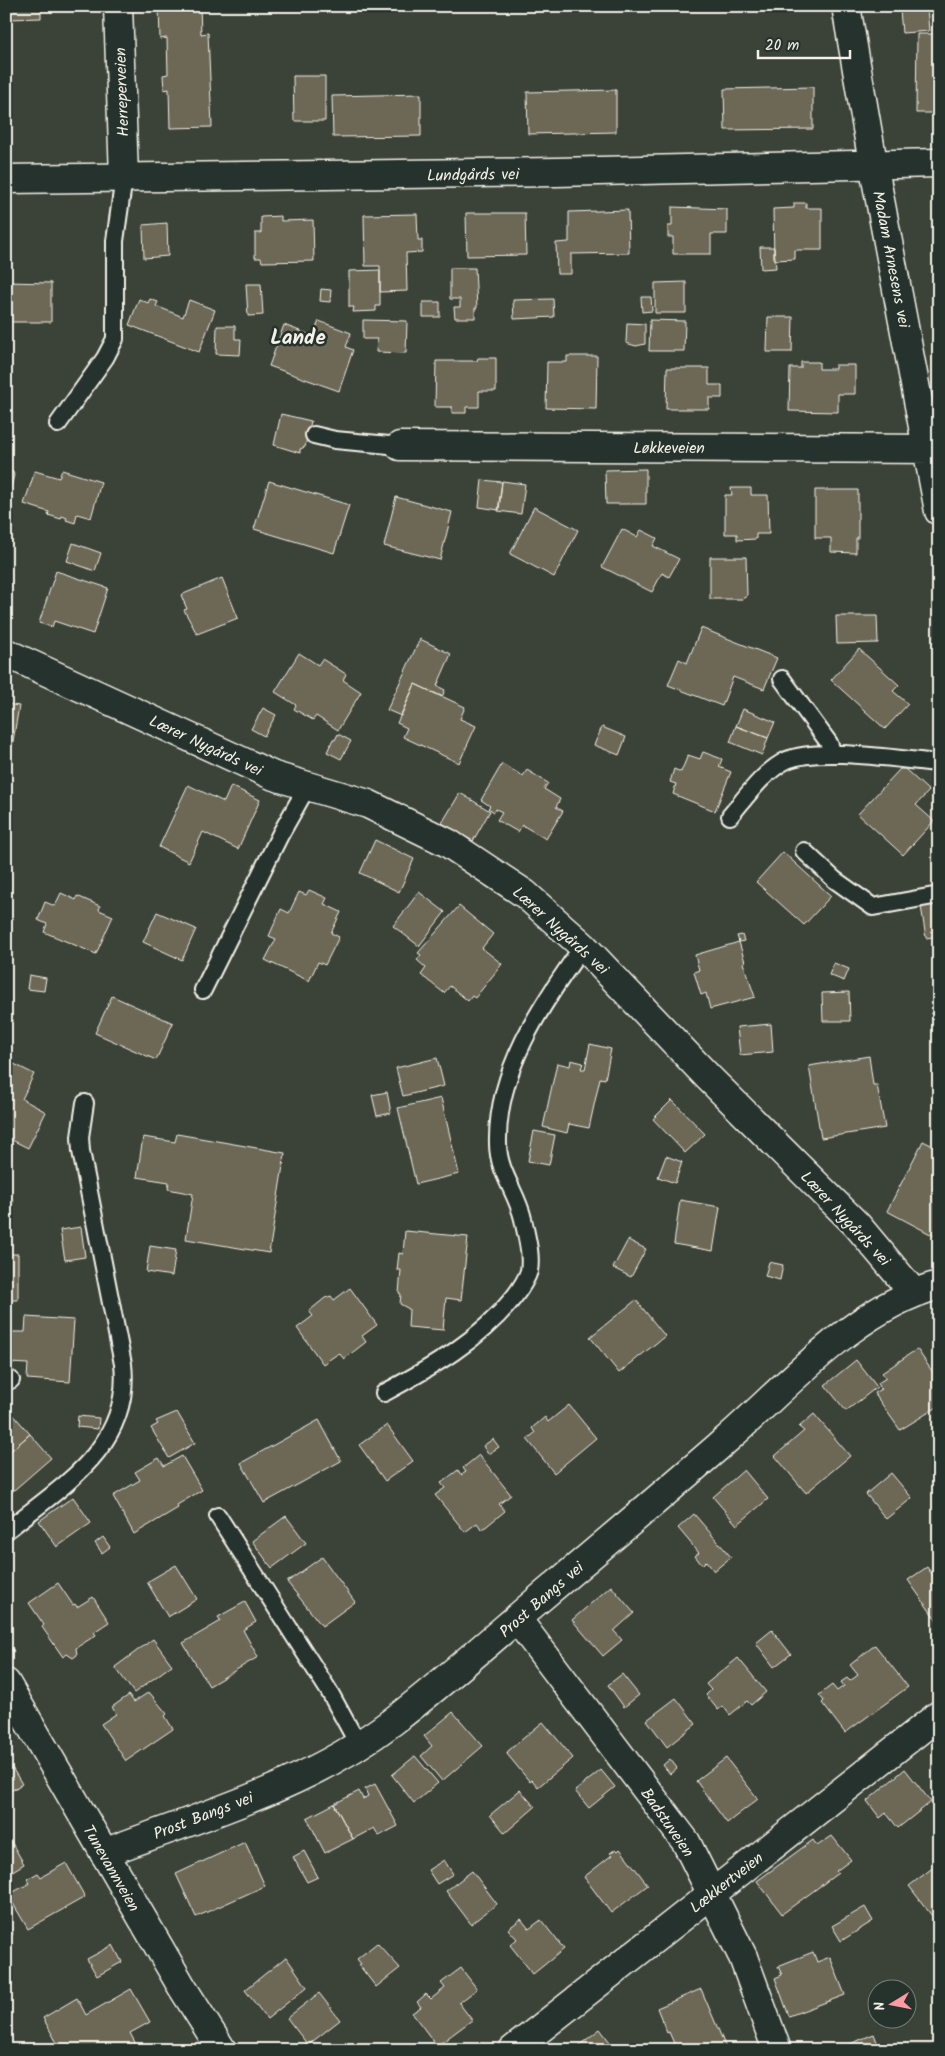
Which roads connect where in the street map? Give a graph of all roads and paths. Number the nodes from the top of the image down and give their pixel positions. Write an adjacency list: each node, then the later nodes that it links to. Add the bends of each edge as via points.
1 (118, 6): 5 (street, Herreperveien)
2 (846, 6): 3 (street, Madam Arnesens vei)
3 (873, 163): 4 (street, Lundgårds vei); 5 (street, Lundgårds vei, via 556,172); 10 (street, Madam Arnesens vei)
4 (939, 163)
5 (124, 177): 6 (street, Lundgårds vei); 7 (lane, via 115,242 115,339)
6 (6, 179)
7 (58, 424)
8 (314, 435): 9 (lane)
9 (400, 446): 10 (street, Løkkeveien)
10 (933, 449): 11 (street, Madam Arnesens vei)
11 (939, 511)
12 (6, 653): 16 (street, Lærer Nygårds vei, via 274,776)
13 (782, 679): 14 (lane, via 829,743)
14 (833, 754): 15 (lane); 17 (lane, via 816,753 787,760 761,780)
15 (939, 763)
16 (307, 787): 20 (street, Lærer Nygårds vei, via 368,804 448,843 524,894); 21 (lane)
17 (730, 816)
18 (804, 851): 19 (lane, via 834,880 873,907)
19 (939, 895)
20 (583, 946): 24 (street, Lærer Nygårds vei, via 708,1077 857,1225); 25 (lane, via 532,1025 501,1100 499,1162 524,1221 529,1261 525,1282 482,1332 432,1367)
21 (202, 990)
22 (84, 1103): 27 (lane, via 81,1151 123,1364 125,1382 121,1406 115,1426 92,1458)
23 (939, 1285): 24 (street, Prost Bangs vei)
24 (913, 1292): 28 (street, Prost Bangs vei, via 870,1314 838,1339 770,1402)
25 (384, 1393)
26 (218, 1516): 31 (lane, via 329,1691)
27 (6, 1531)
28 (517, 1619): 31 (street, Prost Bangs vei, via 469,1662); 33 (street, Badstuveien, via 686,1842)
29 (6, 1683): 32 (street, Tunevannveien)
30 (939, 1715): 33 (street, Lækkertveien)
31 (358, 1744): 32 (street, Prost Bangs vei, via 299,1777)
32 (104, 1853): 34 (street, Tunevannveien)
33 (711, 1893): 35 (street, Lækkertveien); 36 (street, Badstuveien, via 743,1957)
34 (222, 2050)
35 (513, 2050)
36 (777, 2050)

